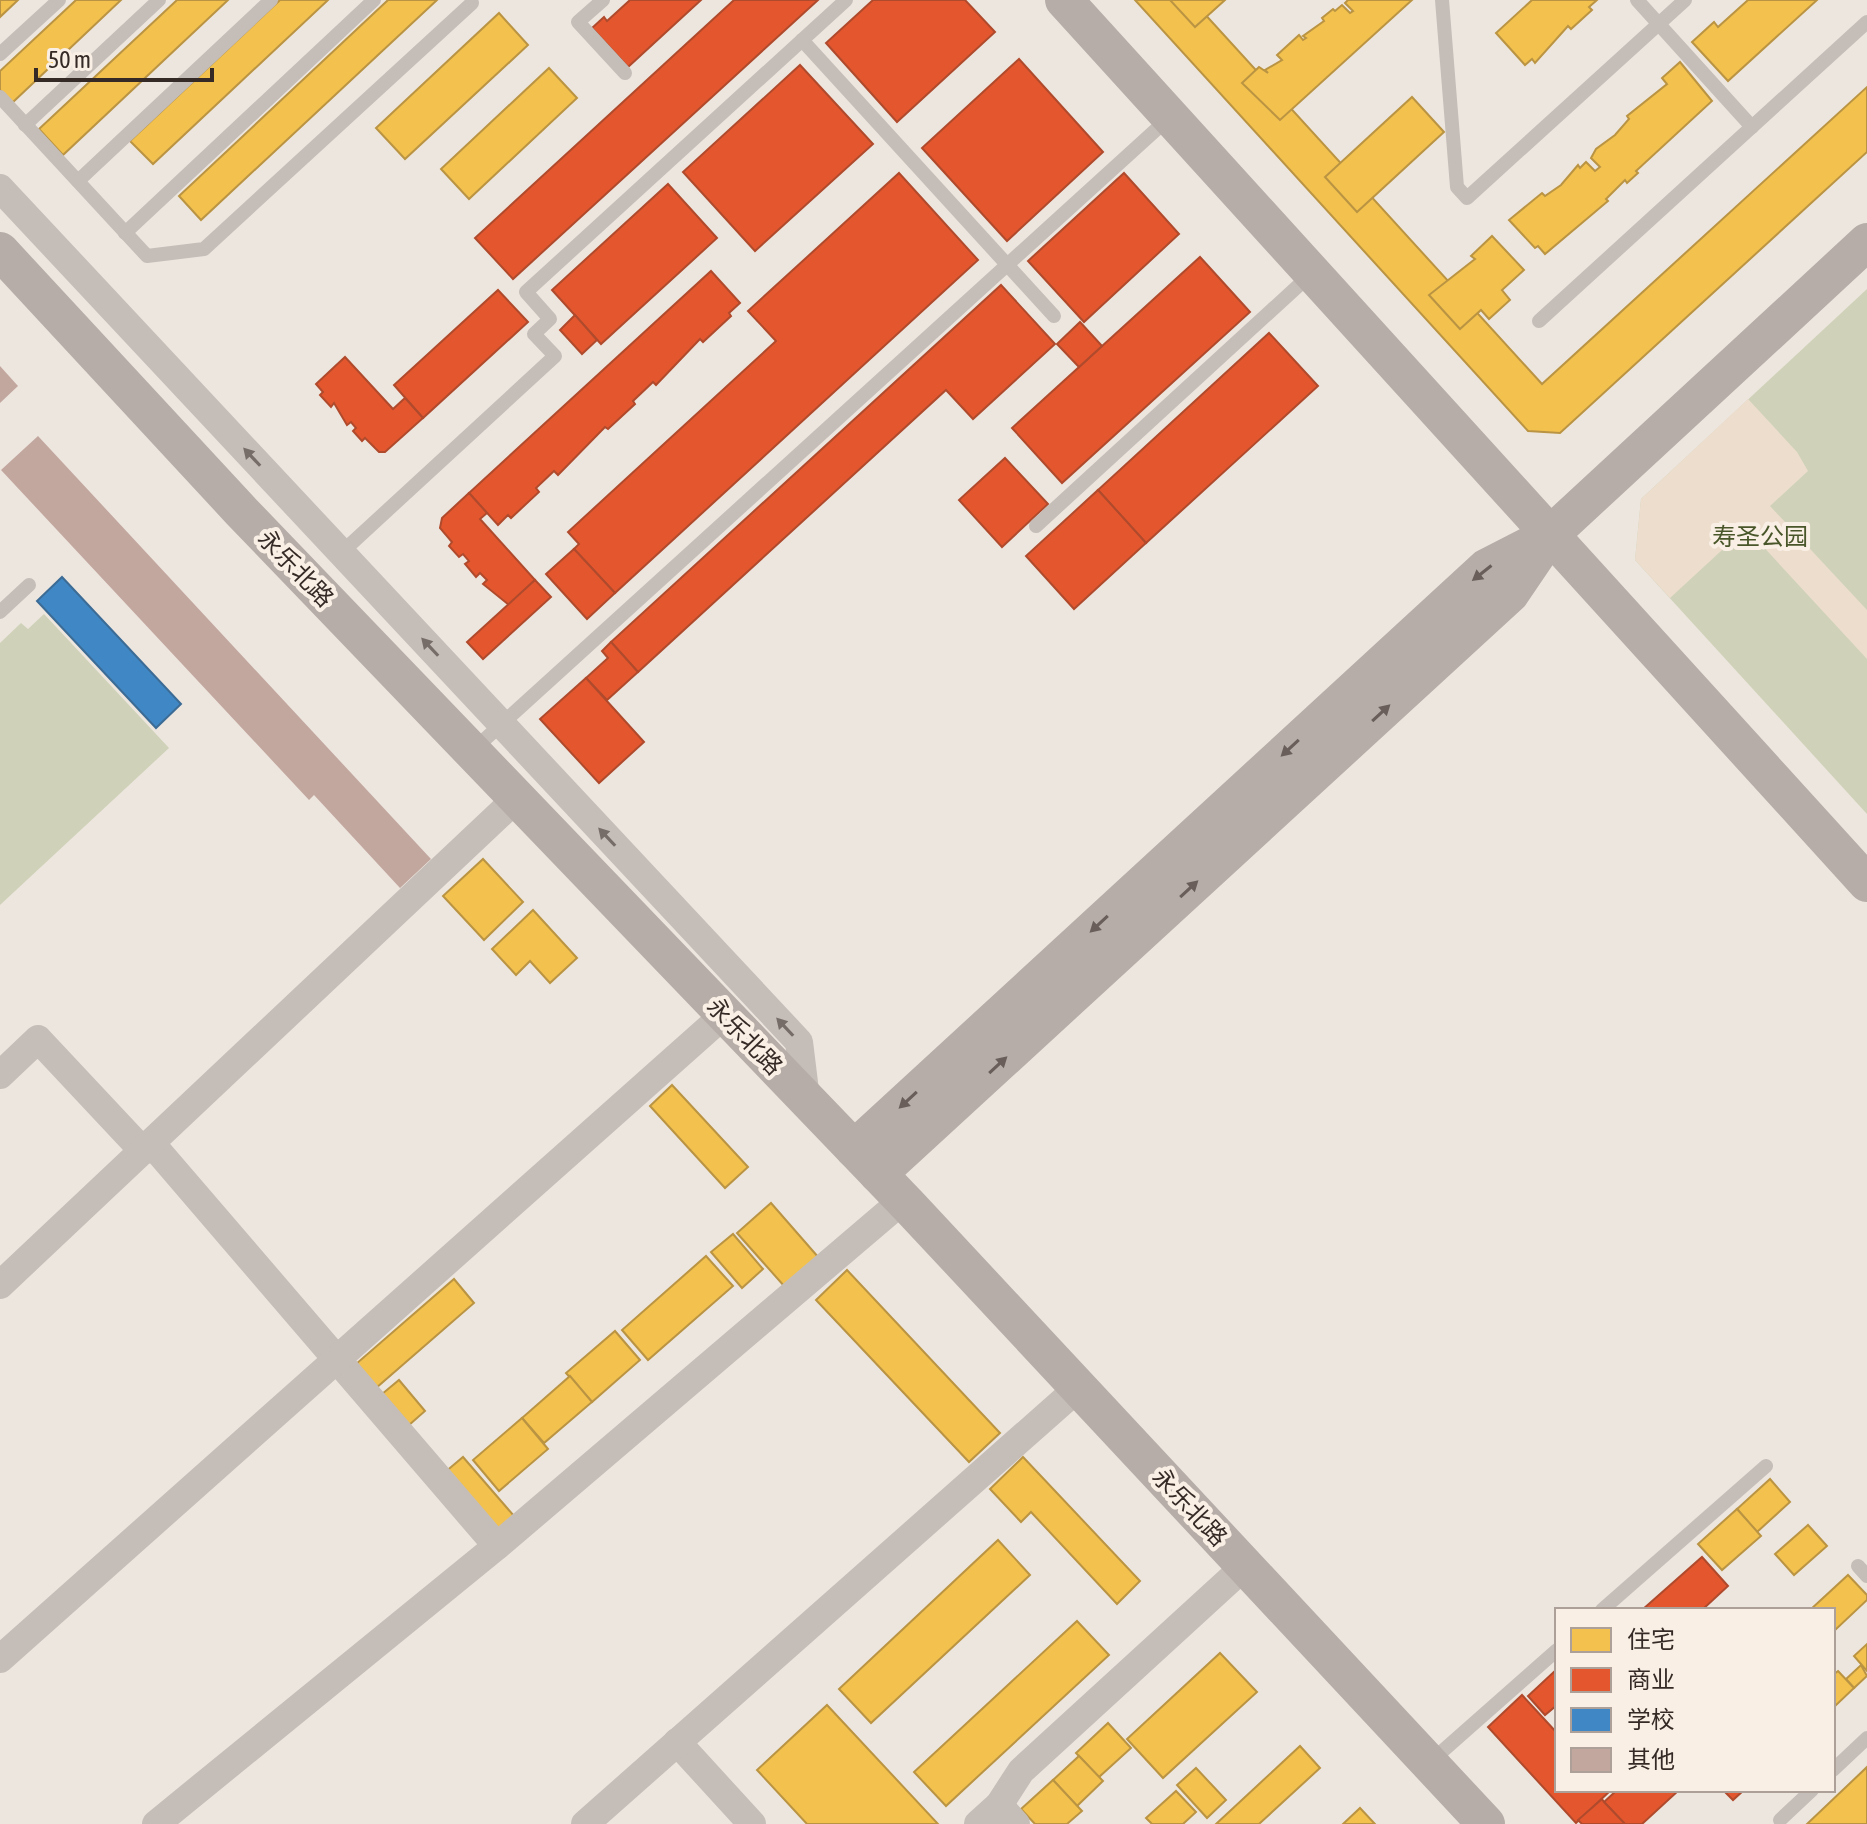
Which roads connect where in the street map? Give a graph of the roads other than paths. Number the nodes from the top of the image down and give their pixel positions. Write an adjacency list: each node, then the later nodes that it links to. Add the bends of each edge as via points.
1 (59, 0): 15 (lane)
2 (159, 0): 19 (lane)
3 (271, 0): 21 (lane)
4 (374, 0): 23 (lane)
5 (603, 0): 16 (lane, via 578,22)
6 (846, 0): 14 (lane)
7 (1064, 0): 18 (street)
8 (1442, 0): 13 (lane, via 1457,187 1467,198)
9 (1637, 0): 13 (lane)
10 (1685, 0): 13 (lane)
11 (472, 3): 23 (lane, via 204,249 147,256)
12 (1867, 22): 20 (lane)
13 (1658, 24): 20 (lane)
14 (802, 40): 26 (lane); 32 (lane, via 526,292 550,319 534,334 555,356)
15 (0, 54)
16 (625, 73)
17 (0, 97): 19 (lane)
18 (1170, 117): 26 (lane); 27 (street)
19 (25, 125): 21 (lane)
20 (1752, 127): 29 (lane)
21 (78, 181): 23 (lane)
22 (0, 188): 32 (street, one-way to 22)
23 (125, 233)
24 (1867, 242): 31 (street)
25 (0, 251): 36 (street, 永乐北路)
26 (1008, 265): 28 (lane); 35 (lane)
27 (1312, 273): 30 (lane); 31 (street)
28 (1054, 316)
29 (1539, 321)
30 (1036, 526)
31 (1550, 535): 38 (street); 43 (street, via 1486,568)
32 (341, 553): 35 (street, one-way to 32)
33 (29, 585): 34 (lane)
34 (0, 612)
35 (502, 724): 36 (lane); 41 (street, one-way to 35, via 799,1042)
36 (472, 751): 37 (street, 永乐北路)
37 (517, 798): 39 (street, 永乐北路); 42 (street)
38 (1867, 883)
39 (725, 1014): 41 (street, 永乐北路); 45 (street)
40 (0, 1075): 42 (street, via 38,1039)
41 (806, 1099): 43 (street, 永乐北路)
42 (147, 1147): 44 (street); 45 (street)
43 (878, 1174): 46 (street, 永乐北路); 48 (street)
44 (0, 1285)
45 (336, 1360): 48 (street); 52 (street)
46 (1078, 1388): 49 (street, 永乐北路); 54 (street)
47 (1766, 1466): 50 (lane)
48 (497, 1546): 60 (street)
49 (1245, 1566): 55 (street, 永乐北路); 58 (street, via 1021,1771)
50 (1604, 1608)
51 (1555, 1652): 55 (lane)
52 (0, 1659)
53 (1867, 1738): 56 (lane)
54 (677, 1742): 61 (street); 62 (street)
55 (1429, 1763): 63 (street, 永乐北路)
56 (1835, 1768)
57 (1810, 1792): 59 (lane)
58 (998, 1818)
59 (1780, 1820)
60 (156, 1824)
61 (585, 1824)
62 (752, 1824)
63 (1486, 1824)

